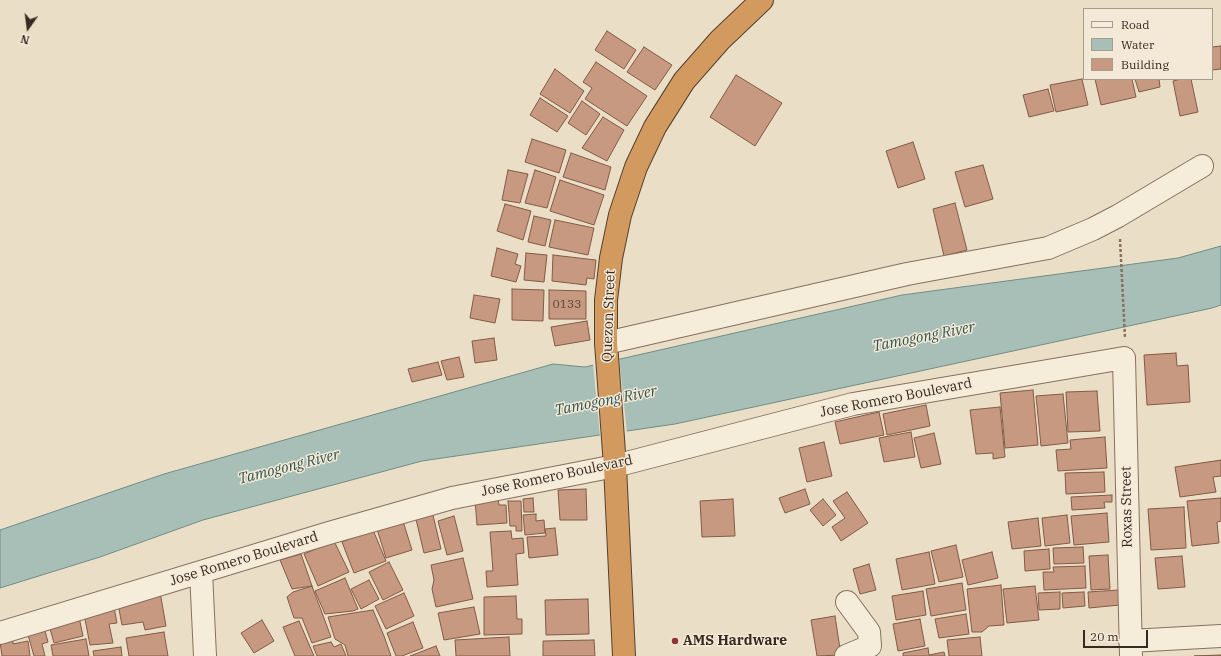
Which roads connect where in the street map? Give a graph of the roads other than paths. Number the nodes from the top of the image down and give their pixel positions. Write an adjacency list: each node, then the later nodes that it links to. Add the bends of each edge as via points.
1 (762, 0): 3 (highway, Quezon Street, via 720,40 684,81 655,127 636,167 620,215 611,258 606,300)
2 (1202, 166): 3 (street, via 1094,229 1048,248 907,274)
3 (606, 350): 5 (highway, Quezon Street)
4 (1124, 351): 5 (street, Jose Romero Boulevard, via 853,404); 10 (street, Roxas Street)
5 (615, 460): 6 (street, Jose Romero Boulevard, via 452,498 329,532); 12 (highway, Quezon Street)
6 (201, 572): 8 (street, Jose Romero Boulevard); 11 (street)
7 (847, 602): 13 (street, via 869,632 870,646)
8 (0, 633)
9 (1221, 636): 10 (street)
10 (1130, 648)
11 (205, 656)
12 (624, 656)
13 (846, 656)

